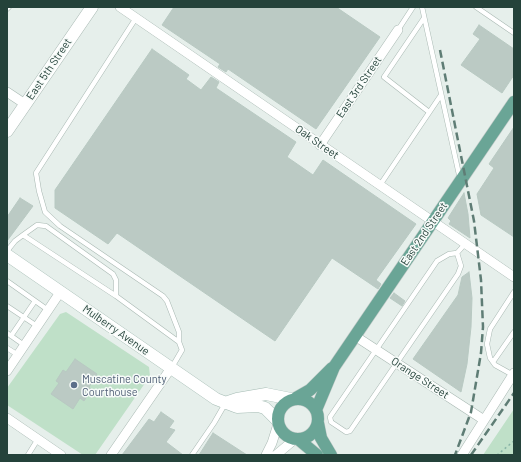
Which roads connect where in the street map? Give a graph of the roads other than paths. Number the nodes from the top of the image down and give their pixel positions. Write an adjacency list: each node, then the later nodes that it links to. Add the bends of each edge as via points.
1 (92, 7): 13 (main road, East 5th Street)
2 (120, 7): 6 (street, Oak Street)
3 (413, 7): 8 (lane)
4 (422, 7): 7 (lane)
5 (476, 7): 9 (lane)
6 (136, 18): 16 (street, Oak Street); 38 (lane, via 36,173 45,212 60,226 163,296 179,332)
7 (424, 18): 11 (lane); 14 (lane, via 384,77)
8 (398, 30): 16 (street, East 3rd Street)
9 (514, 33)
10 (7, 92): 13 (street)
11 (441, 95): 14 (lane); 17 (lane)
12 (514, 102): 17 (main road, East 2nd Street)
13 (25, 104): 15 (main road, East 5th Street)
14 (429, 112): 18 (lane)
15 (7, 131)
16 (320, 145): 18 (street, Oak Street)
17 (460, 181): 19 (main road, East 2nd Street)
18 (380, 185): 19 (street, Oak Street)
19 (433, 221): 21 (street, Oak Street); 37 (main road, East 2nd Street)
20 (23, 235): 22 (lane); 29 (lane); 29 (lane, via 36,225 46,226 113,274 116,280)
21 (465, 244): 23 (lane); 25 (street, Oak Street)
22 (7, 251)
23 (457, 253): 41 (lane, via 449,254 437,261); 43 (lane, via 461,266 458,274)
24 (7, 255): 27 (main road, Mulberry Avenue)
25 (514, 277)
26 (7, 282): 30 (lane)
27 (61, 291): 32 (street); 46 (main road, Mulberry Avenue)
28 (514, 292): 44 (lane, via 490,330 488,348 490,358)
29 (116, 296): 38 (lane)
30 (35, 300): 32 (lane); 33 (lane)
31 (7, 306): 33 (lane)
32 (48, 310): 34 (street)
33 (24, 317): 34 (lane); 36 (lane)
34 (37, 326): 39 (street)
35 (514, 332): 44 (lane)
36 (9, 334): 39 (lane)
37 (355, 336): 41 (street, Orange Street); 45 (main road, East 2nd Street)
38 (179, 342): 46 (lane, via 182,350)
39 (24, 345): 42 (street)
40 (7, 348): 42 (lane)
41 (376, 350): 43 (street, Orange Street); 43 (lane, via 330,418 331,422 346,432 350,431)
42 (18, 355): 47 (street)
43 (396, 362): 53 (street, Orange Street)
44 (494, 362): 48 (lane)
45 (334, 366): 49 (main road, East 2nd Street, via 310,390); 51 (main road, East 2nd Street)
46 (171, 368): 50 (main road, Mulberry Avenue); 60 (street)
47 (7, 371)
48 (513, 374): 53 (street)
49 (294, 399): 50 (main road, via 266,394); 51 (main road, via 308,401); 54 (main road, via 282,405)
50 (225, 403): 54 (main road, Mulberry Avenue, via 237,407 265,408); 61 (lane)
51 (316, 410): 55 (main road)
52 (7, 418): 56 (street)
53 (484, 420): 66 (street)
54 (277, 422): 57 (main road, via 284,434); 62 (street)
55 (318, 423): 57 (main road, via 312,433); 65 (main road, via 321,438)
56 (38, 439): 58 (lane); 59 (street)
57 (296, 439): 63 (street); 64 (main road)
58 (28, 455)
59 (61, 455)
60 (111, 455)
61 (192, 455)
62 (266, 455)
63 (276, 455)
64 (317, 455)
65 (331, 455)
66 (462, 455)

